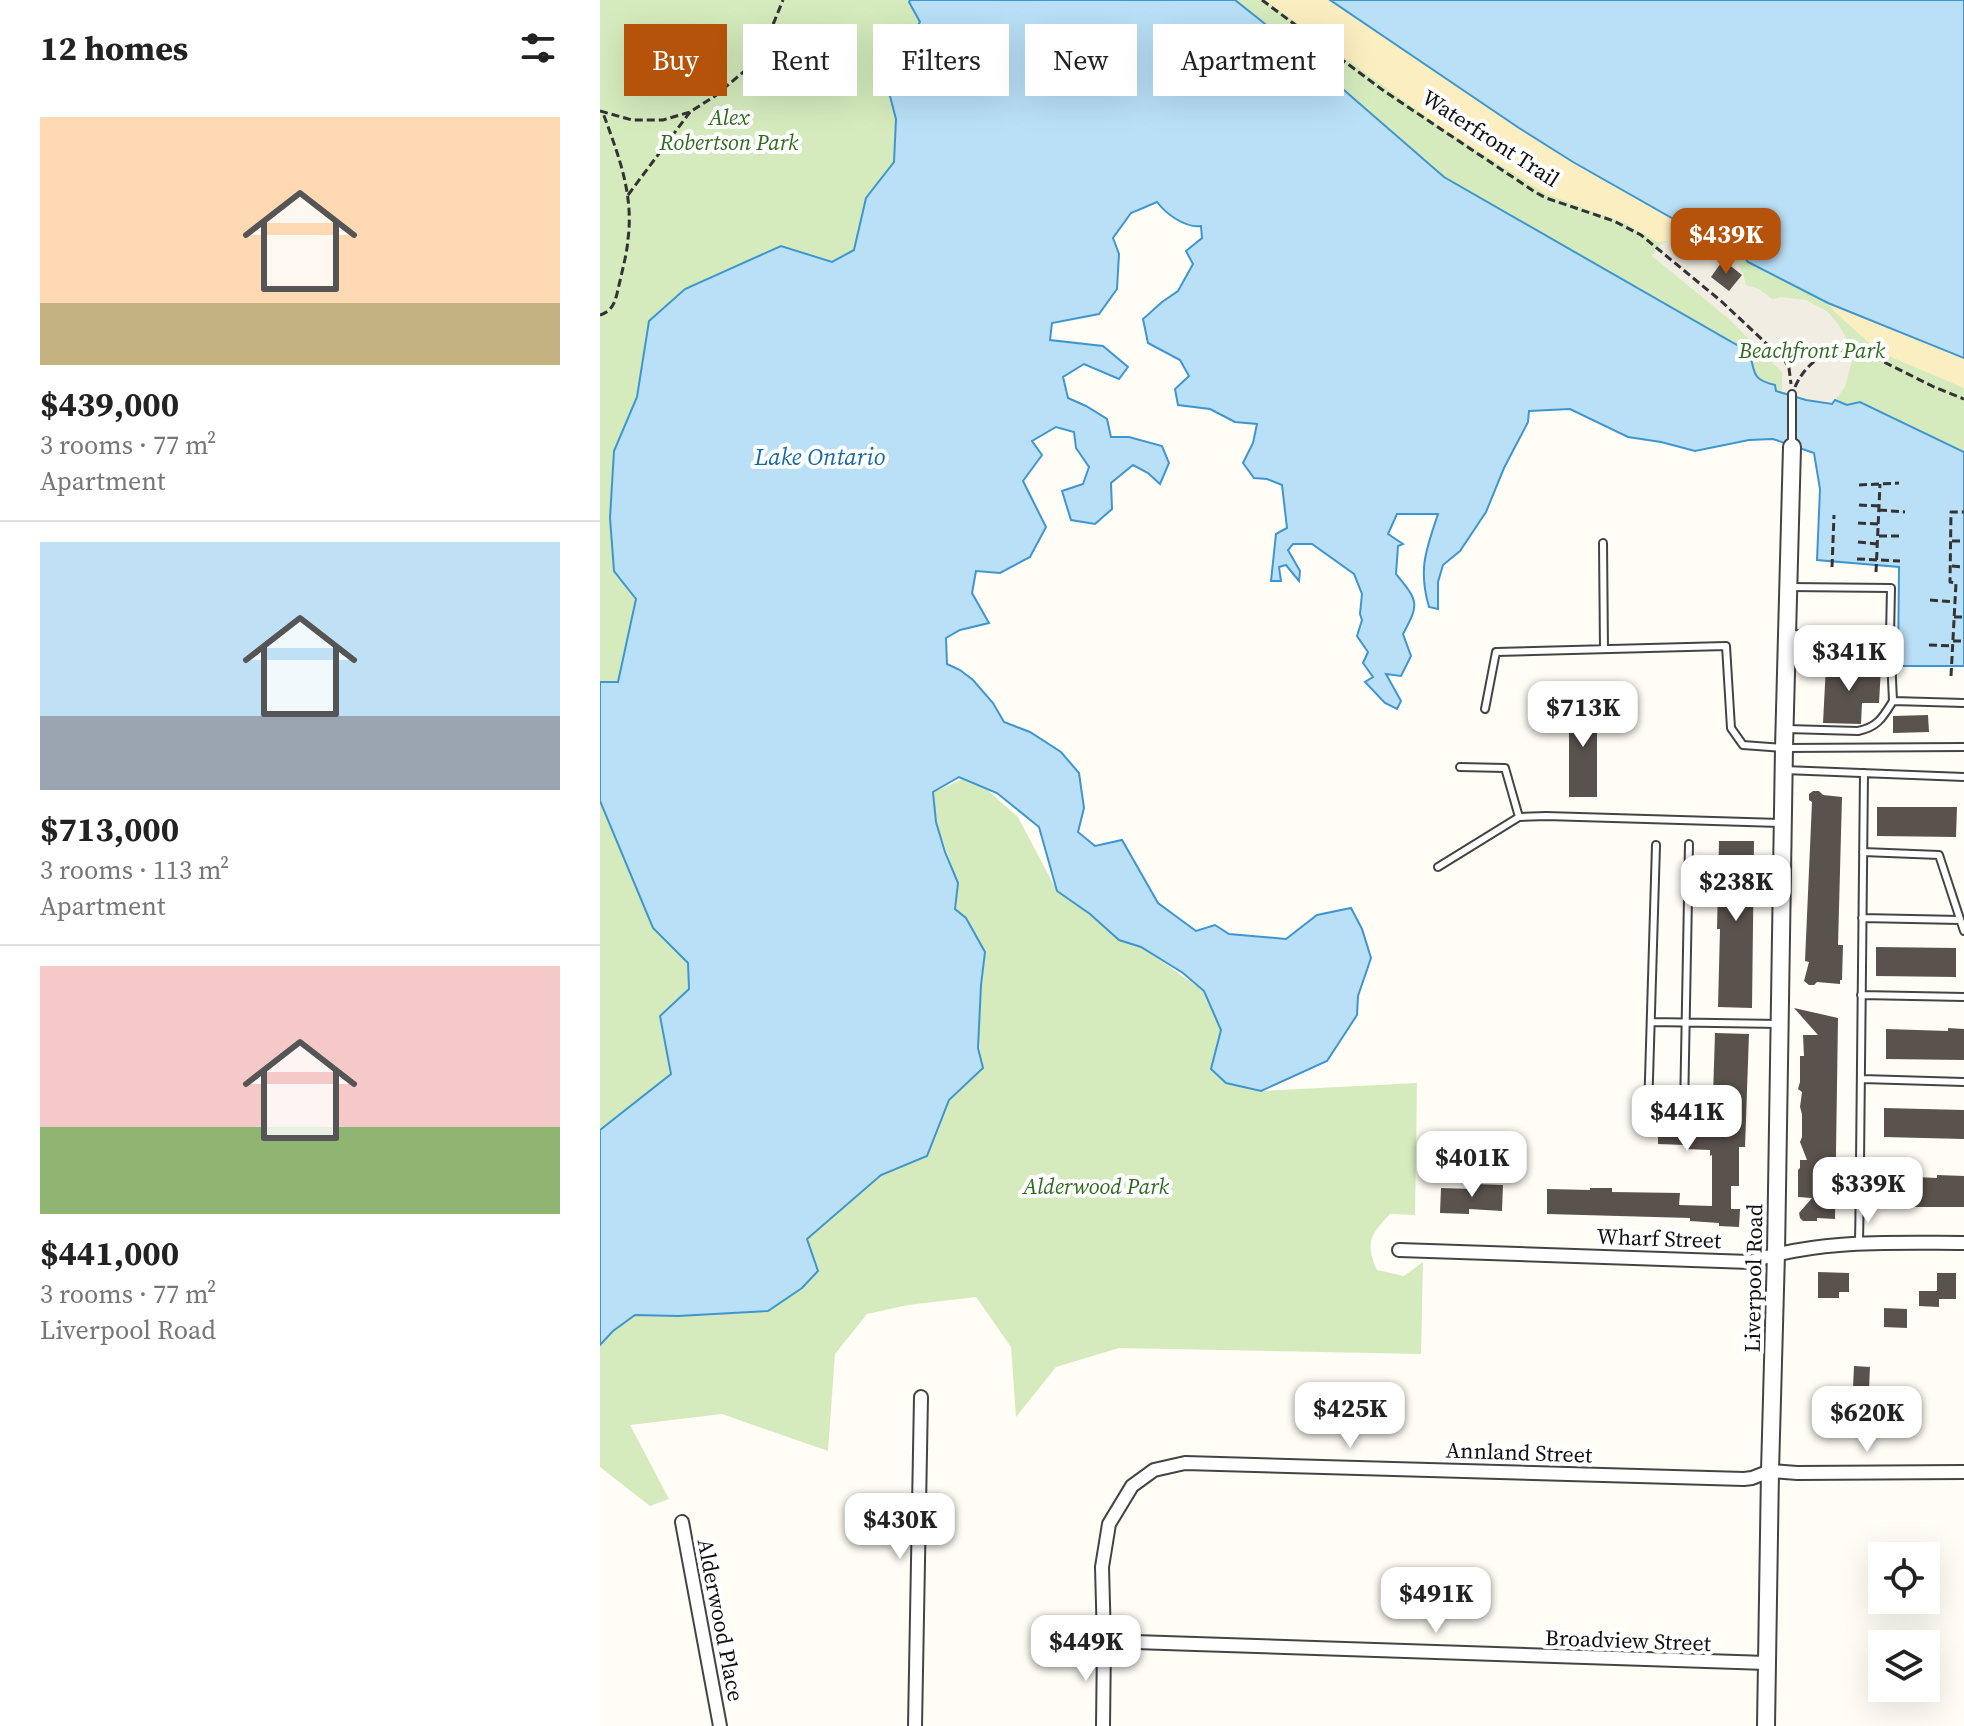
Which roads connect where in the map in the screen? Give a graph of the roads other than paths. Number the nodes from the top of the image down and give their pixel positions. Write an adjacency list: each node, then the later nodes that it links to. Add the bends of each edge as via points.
1 (1792, 394): 2 (lane)
2 (1792, 447): 4 (street, Liverpool Road)
3 (1603, 543): 7 (lane)
4 (1789, 587): 5 (street, Liverpool Road); 6 (lane, via 1891,588)
5 (1787, 634): 6 (lane); 11 (street, Liverpool Road)
6 (1890, 636): 8 (lane)
7 (1604, 649): 10 (lane, via 1496,652); 13 (lane, via 1726,646 1731,728 1743,745)
8 (1893, 701): 9 (lane); 11 (lane, via 1870,729)
9 (1964, 703)
10 (1485, 709)
11 (1785, 729): 13 (street, Liverpool Road)
12 (1964, 747): 13 (lane)
13 (1784, 748): 15 (street, Liverpool Road)
14 (1460, 767): 18 (lane, via 1505,768)
15 (1784, 770): 16 (lane); 19 (street, Liverpool Road)
16 (1864, 773): 17 (lane); 22 (lane)
17 (1964, 777)
18 (1519, 817): 19 (lane); 23 (lane)
19 (1783, 823): 31 (street, Liverpool Road)
20 (1689, 844): 30 (lane)
21 (1656, 845): 29 (lane)
22 (1863, 852): 24 (lane); 25 (lane, via 1939,855)
23 (1438, 867)
24 (1862, 918): 25 (lane); 27 (lane)
25 (1960, 920): 26 (lane)
26 (1964, 931)
27 (1861, 995): 28 (lane); 32 (lane)
28 (1964, 997)
29 (1652, 1022): 30 (lane); 35 (lane)
30 (1687, 1023): 31 (lane); 34 (lane)
31 (1779, 1024): 39 (street, Liverpool Road)
32 (1862, 1079): 33 (lane); 36 (lane)
33 (1964, 1082)
34 (1684, 1111)
35 (1648, 1112)
36 (1859, 1242): 37 (street, Wharf Street); 39 (street, Wharf Street)
37 (1964, 1243)
38 (1399, 1250): 39 (street, Wharf Street, via 1750,1262)
39 (1776, 1253): 41 (street, Liverpool Road)
40 (921, 1397): 47 (street)
41 (1770, 1471): 42 (street, Annland Street); 44 (street, Annland Street, via 1744,1479 1185,1463 1154,1470 1132,1486 1109,1524 1102,1567); 45 (street, Liverpool Road)
42 (1964, 1472)
43 (682, 1522): 46 (street, Alderwood Place)
44 (1104, 1641): 45 (street, Broadview Street); 48 (street, Annland Street)
45 (1767, 1663): 49 (street, Liverpool Road)
46 (720, 1726)
47 (915, 1726)
48 (1103, 1726)
49 (1766, 1726)

